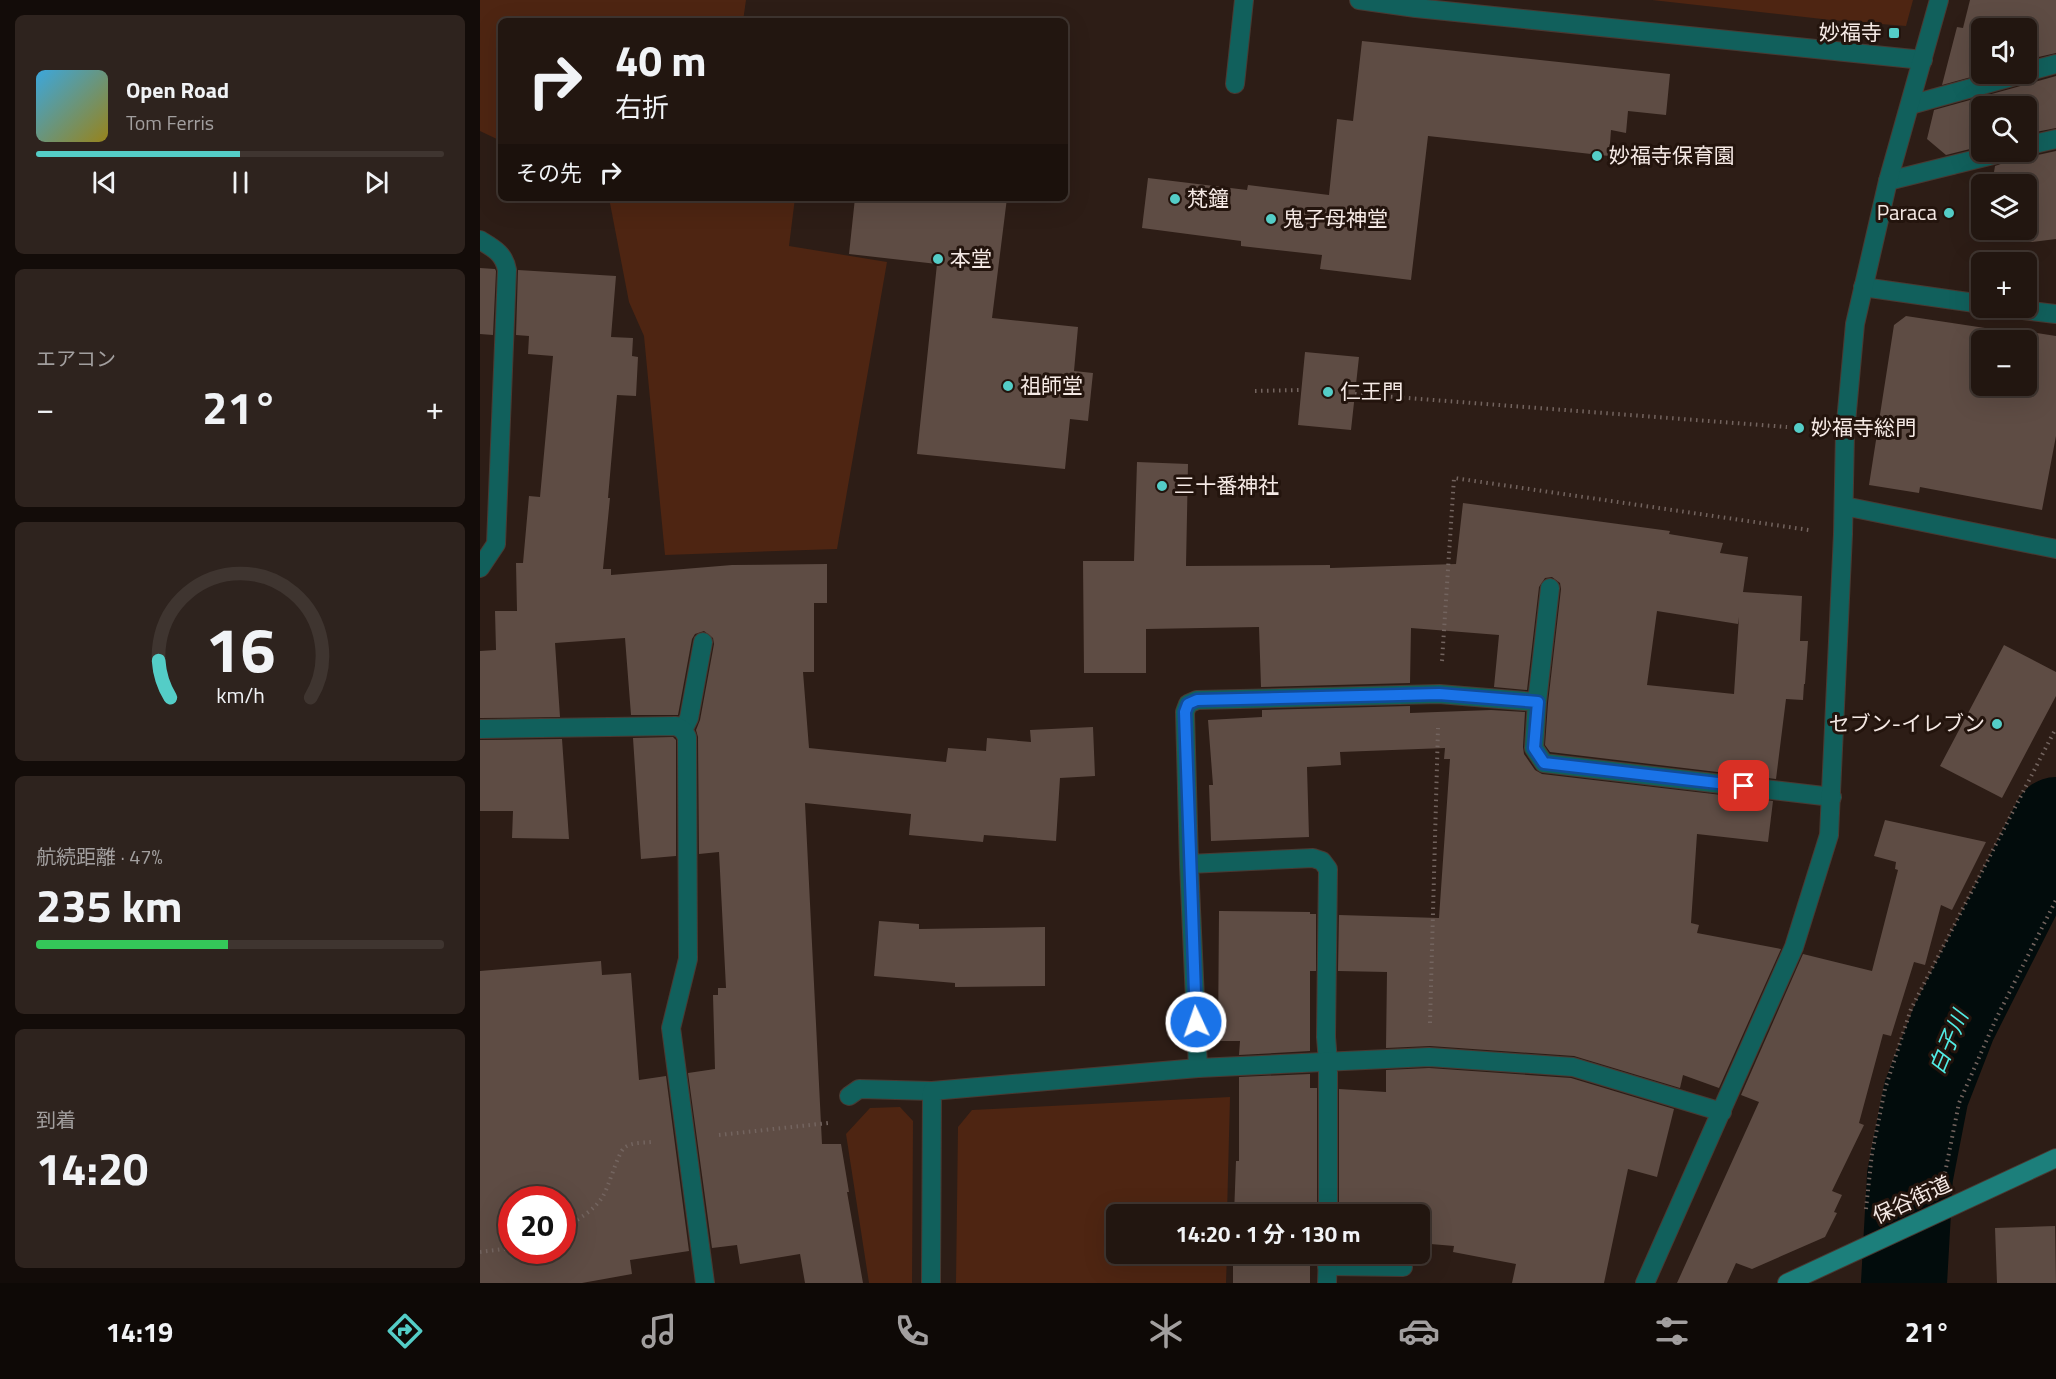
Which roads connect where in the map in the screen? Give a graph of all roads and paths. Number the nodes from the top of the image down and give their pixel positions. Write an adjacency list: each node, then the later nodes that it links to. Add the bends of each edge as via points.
1 (1244, 0): 7 (street)
2 (1359, 0): 4 (street)
3 (1939, 0): 4 (street)
4 (1923, 60): 9 (street)
5 (2056, 64): 6 (street)
6 (2037, 69)
7 (1235, 84)
8 (1985, 84): 9 (street)
9 (1910, 105): 13 (street)
10 (2056, 139): 11 (street)
11 (2037, 143)
12 (1971, 160): 13 (street)
13 (1888, 181): 15 (street)
14 (480, 240): 25 (street, via 499,252 507,270 496,544)
15 (1863, 287): 16 (street); 23 (street, via 1849,382)
16 (1971, 302)
17 (2037, 312): 18 (street)
18 (2056, 315)
19 (1301, 390): 20 (path)
20 (1255, 391)
21 (1355, 394): 22 (path)
22 (1787, 427)
23 (1844, 506): 24 (street); 32 (street)
24 (2056, 549)
25 (480, 568)
26 (1550, 588): 28 (street)
27 (703, 642): 31 (street, via 689,718)
28 (1538, 702): 32 (street, via 1534,748 1544,763); 33 (street, via 1439,694 1197,700 1188,704 1185,712)
29 (2056, 728): 43 (path, via 1911,1008 1885,1089 1872,1154)
30 (480, 729): 31 (street, via 676,726)
31 (683, 730): 48 (street, via 687,737 688,959 671,1028)
32 (1832, 797): 39 (street, via 1829,835 1794,947)
33 (1189, 864): 35 (street, via 1313,858 1328,869); 36 (street)
34 (2056, 900): 42 (path, via 1996,1018 1959,1103 1944,1170)
35 (1328, 1062): 36 (street); 39 (street, via 1429,1057 1573,1067); 41 (street)
36 (1198, 1068): 37 (street)
37 (932, 1090): 38 (street, via 859,1089); 49 (street)
38 (849, 1096)
39 (1722, 1112): 50 (street)
40 (2056, 1158): 42 (main road, 保谷街道)
41 (1328, 1204)
42 (1945, 1210): 43 (main road, 保谷街道)
43 (1865, 1247): 51 (main road, 保谷街道)
44 (498, 1250): 45 (path)
45 (480, 1252)
46 (1403, 1267): 47 (street)
47 (1327, 1268)
48 (702, 1282)
49 (930, 1283)
50 (1645, 1283)
51 (1787, 1283)

